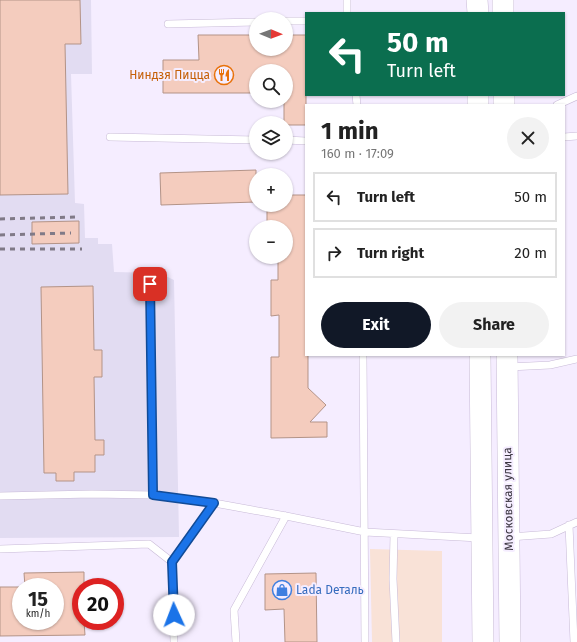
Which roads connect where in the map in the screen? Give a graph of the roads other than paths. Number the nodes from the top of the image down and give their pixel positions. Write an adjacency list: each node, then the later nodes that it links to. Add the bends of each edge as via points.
1 (346, 0): 4 (lane)
2 (478, 0): 5 (main road)
3 (503, 0): 6 (main road)
4 (347, 12)
5 (478, 12)
6 (503, 12)
7 (305, 21): 9 (lane)
8 (249, 22): 10 (lane)
9 (293, 22)
10 (168, 24)
11 (577, 96): 12 (lane)
12 (559, 104)
13 (565, 136): 14 (lane)
14 (577, 136)
15 (110, 137): 16 (lane)
16 (249, 140)
17 (293, 140): 18 (lane)
18 (305, 140)
19 (150, 284): 24 (lane)
20 (363, 356): 30 (lane)
21 (480, 356): 33 (main road)
22 (577, 359): 23 (lane, via 550,365)
23 (507, 361): 32 (main road, Московская улица)
24 (153, 495): 25 (lane); 26 (lane)
25 (0, 496)
26 (214, 503): 27 (lane); 35 (lane)
27 (286, 516): 30 (lane); 37 (lane, via 234,610)
28 (577, 522): 29 (lane)
29 (569, 526): 32 (lane, via 551,534); 42 (lane)
30 (365, 532): 31 (lane); 38 (lane)
31 (394, 534): 33 (lane); 39 (lane)
32 (508, 537): 41 (main road, Московская улица)
33 (482, 538): 40 (main road)
34 (0, 549): 35 (lane, via 149,544)
35 (172, 562): 36 (lane)
36 (174, 642)
37 (236, 642)
38 (365, 642)
39 (396, 642)
40 (483, 642)
41 (510, 642)
42 (574, 642)

